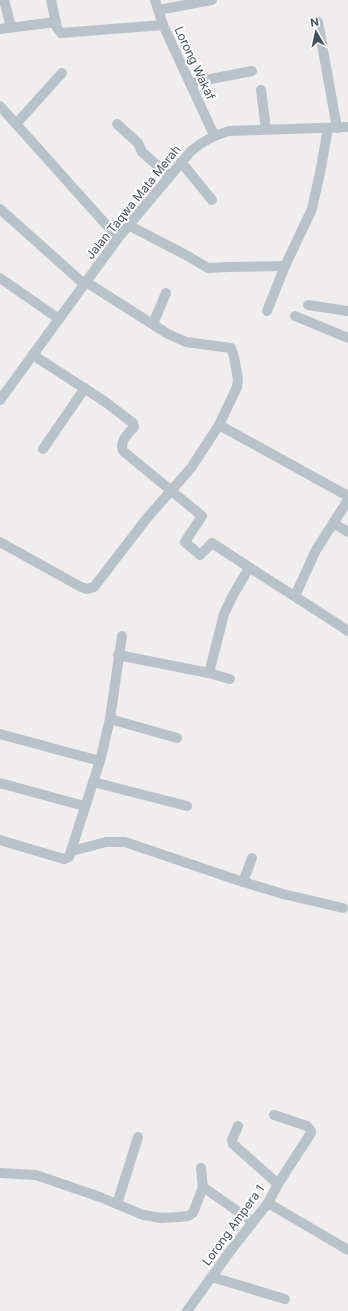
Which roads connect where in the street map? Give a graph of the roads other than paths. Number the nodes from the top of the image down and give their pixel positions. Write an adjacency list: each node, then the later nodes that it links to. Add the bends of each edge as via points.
1 (4, 0): 9 (street)
2 (52, 0): 6 (street)
3 (155, 0): 5 (street)
4 (212, 0): 5 (street)
5 (158, 10): 8 (street)
6 (56, 22): 8 (street, Lorong Wakaf, via 59,32 65,33); 9 (street)
7 (318, 22): 19 (street)
8 (163, 25): 13 (street, Lorong Wakaf)
9 (11, 27): 10 (street)
10 (0, 29)
11 (252, 71): 13 (street)
12 (62, 73): 16 (street)
13 (190, 83): 21 (street, Lorong Wakaf)
14 (261, 90): 20 (street)
15 (0, 106): 16 (street)
16 (16, 124): 27 (street)
17 (116, 124): 23 (street)
18 (348, 127): 19 (street, Jalan Taqwa Mata Merah)
19 (332, 128): 20 (street, Jalan Taqwa Mata Merah); 28 (street, via 312,209)
20 (266, 129): 21 (street, Jalan Taqwa Mata Merah, via 229,131)
21 (214, 135): 22 (street, Jalan Taqwa Mata Merah, via 191,150)
22 (181, 162): 23 (street, Jalan Taqwa Mata Merah); 24 (street)
23 (169, 176): 26 (street, Jalan Taqwa Mata Merah)
24 (212, 200)
25 (0, 208): 30 (street)
26 (128, 225): 27 (street, Jalan Taqwa Mata Merah); 28 (street, via 208,268)
27 (118, 238): 30 (street, Jalan Taqwa Mata Merah)
28 (285, 266): 33 (street)
29 (0, 278): 36 (street)
30 (85, 283): 36 (street, Jalan Taqwa Mata Merah); 37 (street)
31 (166, 293): 37 (street)
32 (308, 305): 34 (street)
33 (267, 311)
34 (348, 311)
35 (295, 316): 38 (street)
36 (59, 319): 39 (street, Jalan Taqwa Mata Merah)
37 (153, 324): 42 (street, via 186,342 231,349 238,379 237,387)
38 (348, 338)
39 (33, 354): 40 (street); 41 (street, Jalan Taqwa Mata Merah)
40 (85, 388): 43 (street); 44 (street, via 133,423 134,426 122,441 123,451)
41 (0, 400)
42 (219, 425): 44 (street, via 191,468); 45 (street)
43 (43, 449)
44 (171, 490): 49 (street, via 91,588 81,587); 50 (street, via 202,516 185,542 200,555 212,542)
45 (348, 496)
46 (348, 500): 47 (street)
47 (333, 524): 48 (street); 51 (street, via 316,550)
48 (348, 532)
49 (0, 542)
50 (249, 568): 51 (street); 55 (street, via 224,614)
51 (295, 596): 52 (street)
52 (348, 631)
53 (122, 636): 54 (street)
54 (118, 655): 55 (street); 57 (street)
55 (209, 674): 56 (street)
56 (230, 679)
57 (110, 720): 59 (street); 60 (street)
58 (0, 734): 60 (street)
59 (177, 738)
60 (100, 761): 61 (street)
61 (93, 782): 63 (street); 64 (street)
62 (0, 783): 63 (street)
63 (84, 806): 66 (street)
64 (187, 806)
65 (0, 840): 66 (street, via 64,859 69,857)
66 (72, 851): 68 (street, via 106,842 125,842)
67 (252, 858): 68 (street)
68 (243, 882): 69 (street)
69 (343, 908)
70 (274, 1115): 75 (street, Lorong Ampera 1, via 307,1126 311,1130 311,1134)
71 (238, 1126): 75 (street, via 232,1140 233,1144)
72 (138, 1137): 78 (street)
73 (201, 1168): 76 (street)
74 (0, 1173): 78 (street, via 36,1175)
75 (278, 1184): 77 (street, Lorong Ampera 1)
76 (203, 1187): 78 (street, via 193,1213 188,1216 147,1216); 79 (street)
77 (268, 1203): 79 (street, Lorong Ampera 1); 80 (street)
78 (117, 1204)
79 (253, 1222): 81 (street, Lorong Ampera 1)
80 (348, 1250)
81 (212, 1277): 82 (street); 83 (street, Lorong Ampera 1)
82 (285, 1299)
83 (187, 1311)

